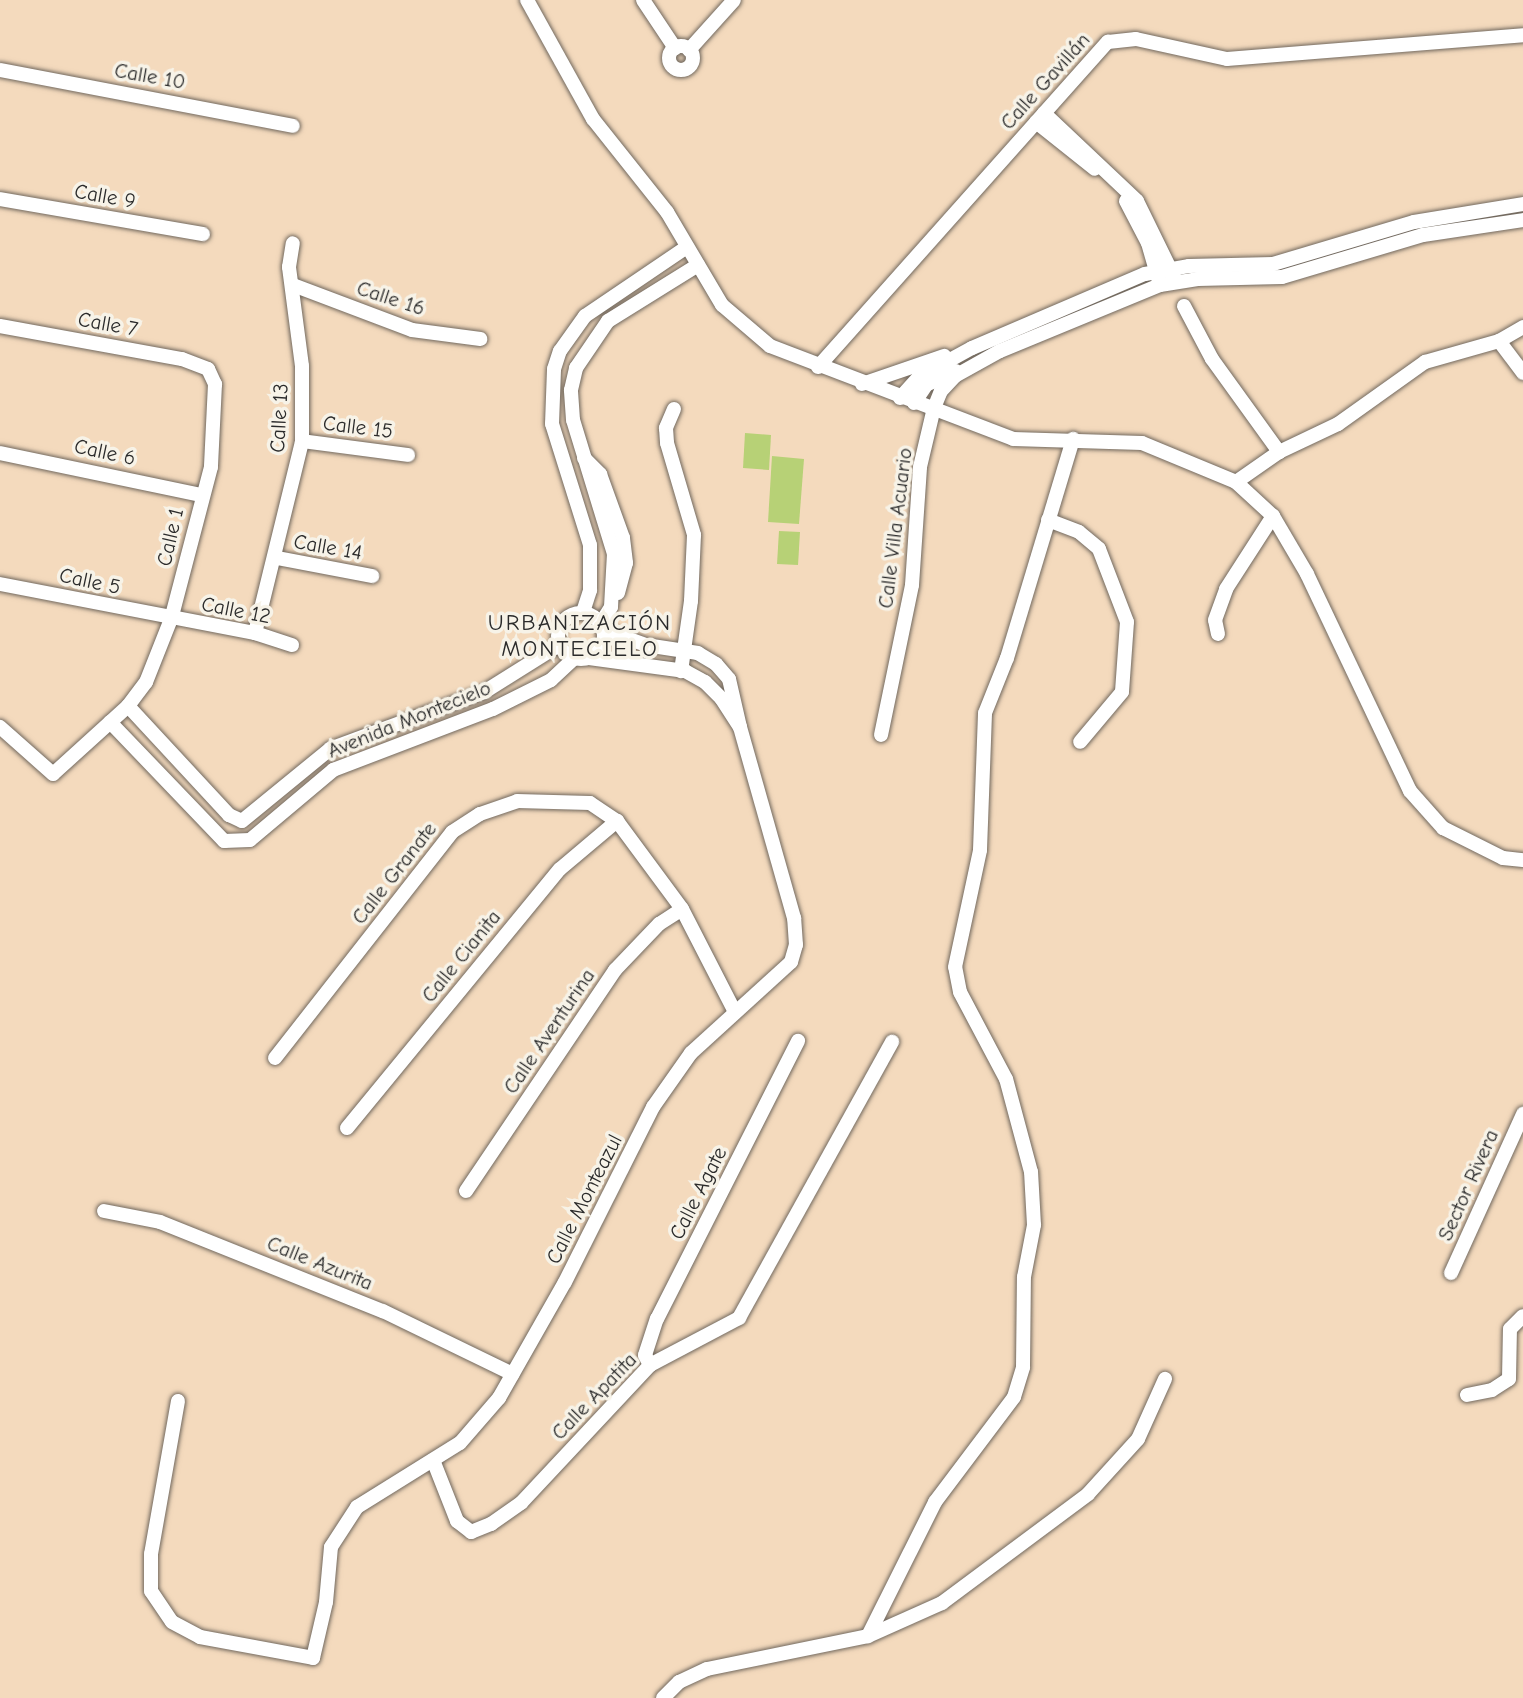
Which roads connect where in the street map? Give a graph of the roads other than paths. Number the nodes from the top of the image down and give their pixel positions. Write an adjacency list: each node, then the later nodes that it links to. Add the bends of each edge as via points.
1 (527, 0): 13 (street, via 593,119 667,212)
2 (643, 0): 3 (street, via 682,49)
3 (734, 0)
4 (1523, 35): 6 (street, Calle Gavillán, via 1227,59 1136,39 1108,41)
5 (0, 70): 7 (street, Calle 10)
6 (1040, 117): 15 (street, via 1138,201); 16 (street, via 1127,202 1148,243); 25 (street, Calle Gavillán)
7 (293, 126)
8 (0, 199): 11 (street, Calle 9)
9 (1523, 204): 15 (street, via 1414,222 1273,264)
10 (1523, 219): 15 (street, via 1423,235 1282,277)
11 (203, 234)
12 (293, 243): 17 (street, Calle 13)
13 (687, 247): 14 (street); 44 (street, via 600,304 573,331 557,360 550,386 552,424 590,545 590,590)
14 (698, 265): 25 (street, via 722,305 760,338); 46 (street, via 608,321 589,343 571,390 573,420 614,554 611,607)
15 (1174, 275): 16 (street)
16 (1158, 278): 23 (street); 24 (street)
17 (293, 285): 21 (street, Calle 16, via 412,330); 33 (street, Calle 13, via 302,366)
18 (1184, 306): 34 (street, via 1212,359)
19 (0, 326): 26 (street, Calle 7, via 182,359)
20 (1523, 327): 22 (street)
21 (480, 339)
22 (1499, 341): 27 (street); 34 (street, via 1425,362 1338,424)
23 (972, 348): 28 (street); 29 (street, via 919,377)
24 (980, 361): 29 (street, via 926,385); 30 (street, Calle Villa Acuario, via 946,384)
25 (818, 367): 28 (street)
26 (208, 369): 38 (street, Calle 1, via 215,384 215,433 211,467)
27 (1523, 373)
28 (862, 384): 29 (street)
29 (907, 400): 30 (street)
30 (934, 408): 32 (street, via 1013,439); 58 (street, Calle Villa Acuario, via 920,467 912,585)
31 (674, 409): 51 (street, via 666,428 667,443 694,535)
32 (1073, 439): 37 (street, via 1142,443); 40 (street)
33 (302, 441): 36 (street, Calle 15); 41 (street, Calle 13)
34 (1279, 452): 37 (street)
35 (0, 453): 38 (street, Calle 6)
36 (408, 455)
37 (1236, 482): 39 (street)
38 (201, 495): 45 (street, Calle 1)
39 (1273, 516): 48 (street, via 1222,599 1215,620); 61 (street, via 1309,577 1410,791 1443,828 1503,858)
40 (1048, 520): 59 (street, via 1079,532 1099,549 1127,622 1122,692); 79 (street, via 1007,658 985,713 980,850 955,967 960,992 1006,1080 1031,1172 1034,1225 1024,1277 1023,1367 1014,1397 934,1502)
41 (277, 558): 42 (street, Calle 14); 47 (street, Calle 13)
42 (372, 576)
43 (0, 584): 45 (street, Calle 5)
44 (583, 612): 46 (street); 50 (street, via 560,624)
45 (171, 619): 47 (street, Calle 12); 54 (street, Calle 1, via 155,663)
46 (602, 626): 51 (street, Calle Monteazul, via 646,645); 52 (street, via 603,643)
47 (255, 633): 49 (street, Calle 12)
48 (1218, 634)
49 (292, 645)
50 (559, 645): 52 (street); 54 (street, Avenida Montecielo, via 484,692 330,749 242,821 229,815)
51 (685, 650): 53 (street); 57 (street, Calle Monteazul, via 716,664 729,679)
52 (582, 658): 53 (street, Calle Monteazul); 55 (street, Avenida Montecielo, via 551,680 493,709 333,770 250,840 224,841)
53 (681, 671): 57 (street, Calle Monteazul, via 705,682)
54 (128, 706): 55 (street, Calle 1)
55 (110, 722): 56 (street, Calle 1, via 53,774)
56 (0, 727)
57 (740, 727): 63 (street, Calle Monteazul, via 793,918 796,945 781,975)
58 (881, 734)
59 (1080, 743)
60 (617, 821): 62 (street, Calle Granate); 66 (street, Calle Granate, via 590,803 517,801 480,814 452,832); 68 (street, Calle Cianita, via 560,869)
61 (1523, 860)
62 (682, 909): 63 (street, Calle Granate); 69 (street, Calle Aventurina, via 659,924 615,970)
63 (734, 1010): 74 (street, Calle Monteazul, via 691,1053 653,1107)
64 (798, 1041): 73 (street, Calle Agate, via 657,1319 645,1354)
65 (892, 1042): 73 (street, Calle Apatita, via 739,1318)
66 (275, 1058)
67 (1523, 1114): 71 (street, Sector Rivera)
68 (347, 1128)
69 (466, 1191)
70 (104, 1211): 74 (street, Calle Azurita, via 160,1223 383,1311)
71 (1451, 1273)
72 (1523, 1316): 76 (street, via 1510,1329 1509,1379 1492,1391)
73 (650, 1365): 78 (street, Calle Apatita, via 521,1503 491,1524 471,1532 457,1521)
74 (513, 1374): 78 (street, Calle Monteazul, via 460,1443)
75 (1165, 1379): 79 (street, via 1138,1438 1088,1494 942,1603)
76 (1467, 1395)
77 (178, 1401): 78 (street, Calle Monteazul, via 151,1554 151,1591 172,1622 200,1637 313,1658 326,1602 331,1547 357,1507)
78 (433, 1460)
79 (868, 1636): 80 (street, via 707,1669 679,1682)
80 (663, 1698)

